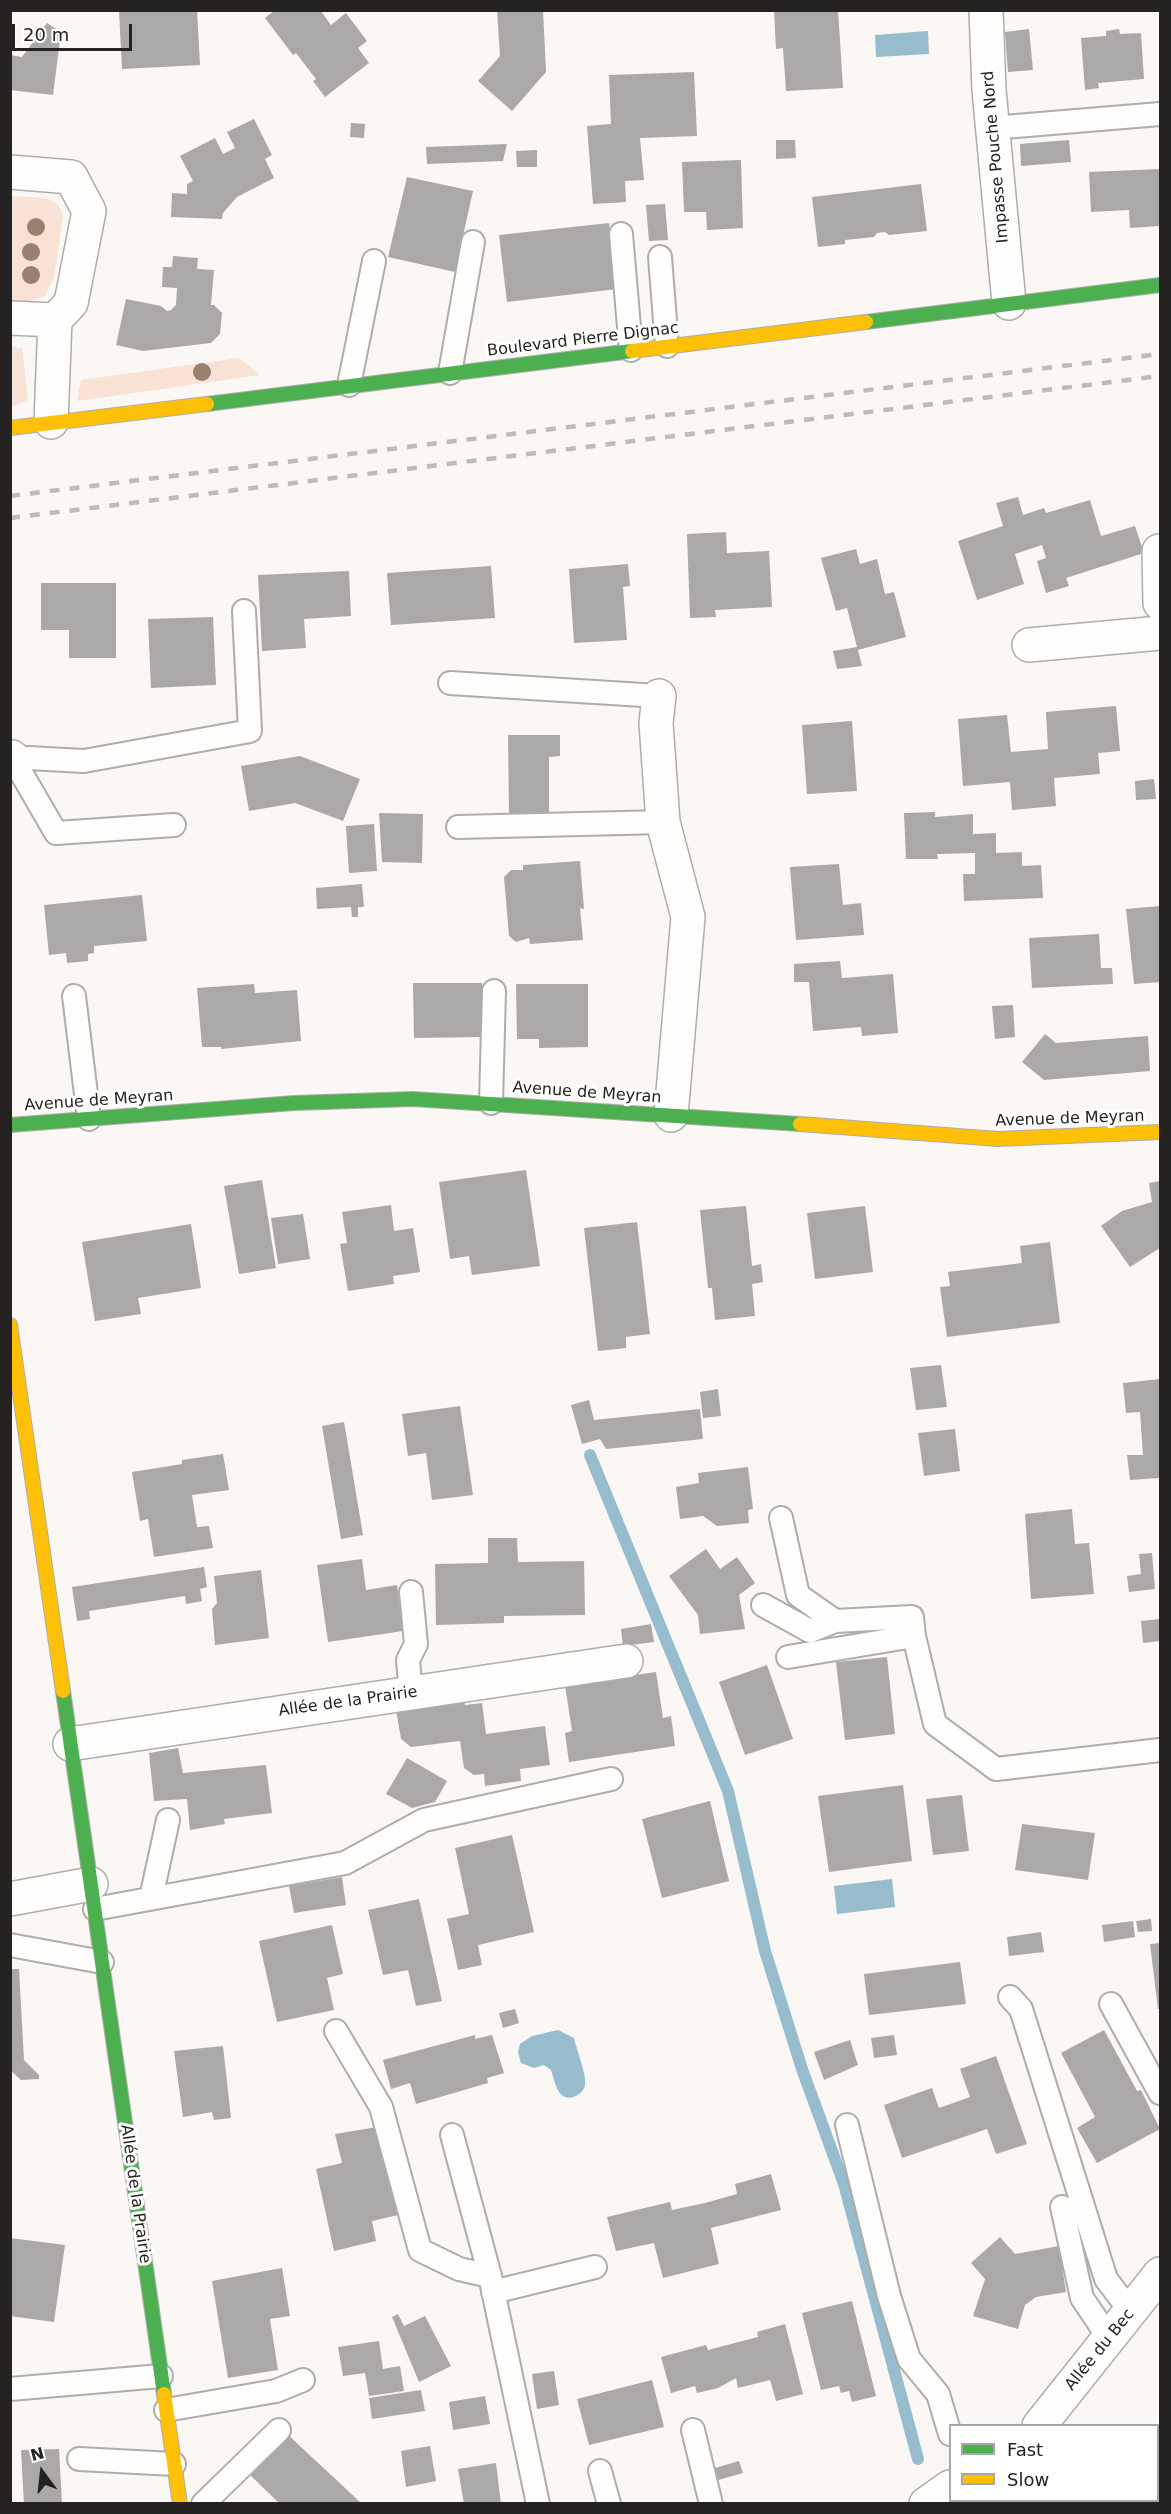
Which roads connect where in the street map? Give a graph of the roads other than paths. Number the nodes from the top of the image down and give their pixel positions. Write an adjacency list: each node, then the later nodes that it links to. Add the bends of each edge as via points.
1 (986, 10): 3 (street, Impasse Pouche Nord)
2 (1161, 114): 3 (lane)
3 (992, 128): 10 (street, Impasse Pouche Nord)
4 (10, 172): 12 (street, via 71,177 88,211 70,303)
5 (621, 234): 14 (lane)
6 (473, 242): 15 (lane)
7 (660, 257): 13 (lane)
8 (374, 261): 16 (lane)
9 (1161, 285): 10 (street, Boulevard Pierre Dignac)
10 (1009, 303): 13 (street, Boulevard Pierre Dignac)
11 (10, 318): 12 (street)
12 (55, 320): 17 (street)
13 (667, 346): 14 (street, Boulevard Pierre Dignac)
14 (632, 350): 15 (street, Boulevard Pierre Dignac)
15 (450, 373): 16 (street, Boulevard Pierre Dignac)
16 (349, 385): 17 (street, Boulevard Pierre Dignac)
17 (51, 422): 18 (street, Boulevard Pierre Dignac)
18 (10, 428)
19 (1159, 551): 20 (street)
20 (1161, 603)
21 (244, 611): 26 (lane, via 250,731 84,760)
22 (1161, 633): 23 (street)
23 (1029, 645)
24 (450, 683): 25 (lane)
25 (659, 696): 27 (street, via 656,723)
26 (11, 758): 28 (lane, via 56,833)
27 (663, 822): 29 (lane); 33 (street, via 688,917)
28 (174, 825)
29 (458, 826)
30 (494, 991): 32 (lane)
31 (74, 996): 34 (lane)
32 (491, 1103): 33 (street, Avenue de Meyran); 34 (street, Avenue de Meyran, via 413,1099 294,1103)
33 (671, 1114): 36 (street, Avenue de Meyran, via 998,1139)
34 (89, 1119): 35 (street, Avenue de Meyran)
35 (10, 1125)
36 (1161, 1132)
37 (10, 1325): 46 (street, Allée de la Prairie)
38 (781, 1518): 41 (lane, via 798,1595)
39 (411, 1592): 45 (lane, via 416,1644 408,1660)
40 (763, 1605): 41 (lane, via 810,1631)
41 (835, 1621): 42 (lane, via 912,1617)
42 (914, 1636): 43 (lane); 47 (lane, via 935,1724 996,1769)
43 (788, 1657)
44 (626, 1661): 45 (street, Allée de la Prairie)
45 (411, 1693): 46 (street, Allée de la Prairie)
46 (70, 1743): 50 (street, Allée de la Prairie)
47 (1161, 1750)
48 (611, 1779): 51 (lane, via 424,1820 345,1863)
49 (168, 1820): 51 (lane)
50 (93, 1896): 51 (lane); 52 (street); 54 (street, Allée de la Prairie)
51 (151, 1898)
52 (10, 1899)
53 (10, 1945): 54 (lane)
54 (102, 1962): 67 (street, Allée de la Prairie)
55 (1010, 1997): 65 (lane, via 1021,2009 1106,2278)
56 (1111, 2004): 58 (lane)
57 (336, 2031): 64 (lane, via 381,2107 420,2250)
58 (1161, 2092)
59 (847, 2125): 72 (lane, via 889,2296 909,2359 938,2394)
60 (452, 2135): 64 (lane)
61 (1062, 2207): 66 (lane, via 1082,2298)
62 (595, 2267): 64 (lane)
63 (1161, 2274): 65 (street, Allée du Bec)
64 (492, 2284): 81 (lane)
65 (1131, 2312): 66 (street, Allée du Bec)
66 (1109, 2338): 71 (street, Allée du Bec)
67 (161, 2376): 69 (lane); 70 (street, Allée de la Prairie)
68 (303, 2380): 70 (lane, via 276,2391)
69 (10, 2389)
70 (166, 2410): 76 (street, Allée de la Prairie)
71 (1041, 2424)
72 (949, 2428)
73 (279, 2430): 80 (lane)
74 (693, 2430): 83 (lane)
75 (79, 2459): 76 (lane)
76 (174, 2464): 79 (street, Allée de la Prairie)
77 (600, 2471): 82 (lane)
78 (949, 2488): 84 (street)
79 (180, 2504)
80 (203, 2504)
81 (538, 2504)
82 (609, 2504)
83 (711, 2504)
84 (926, 2504)

